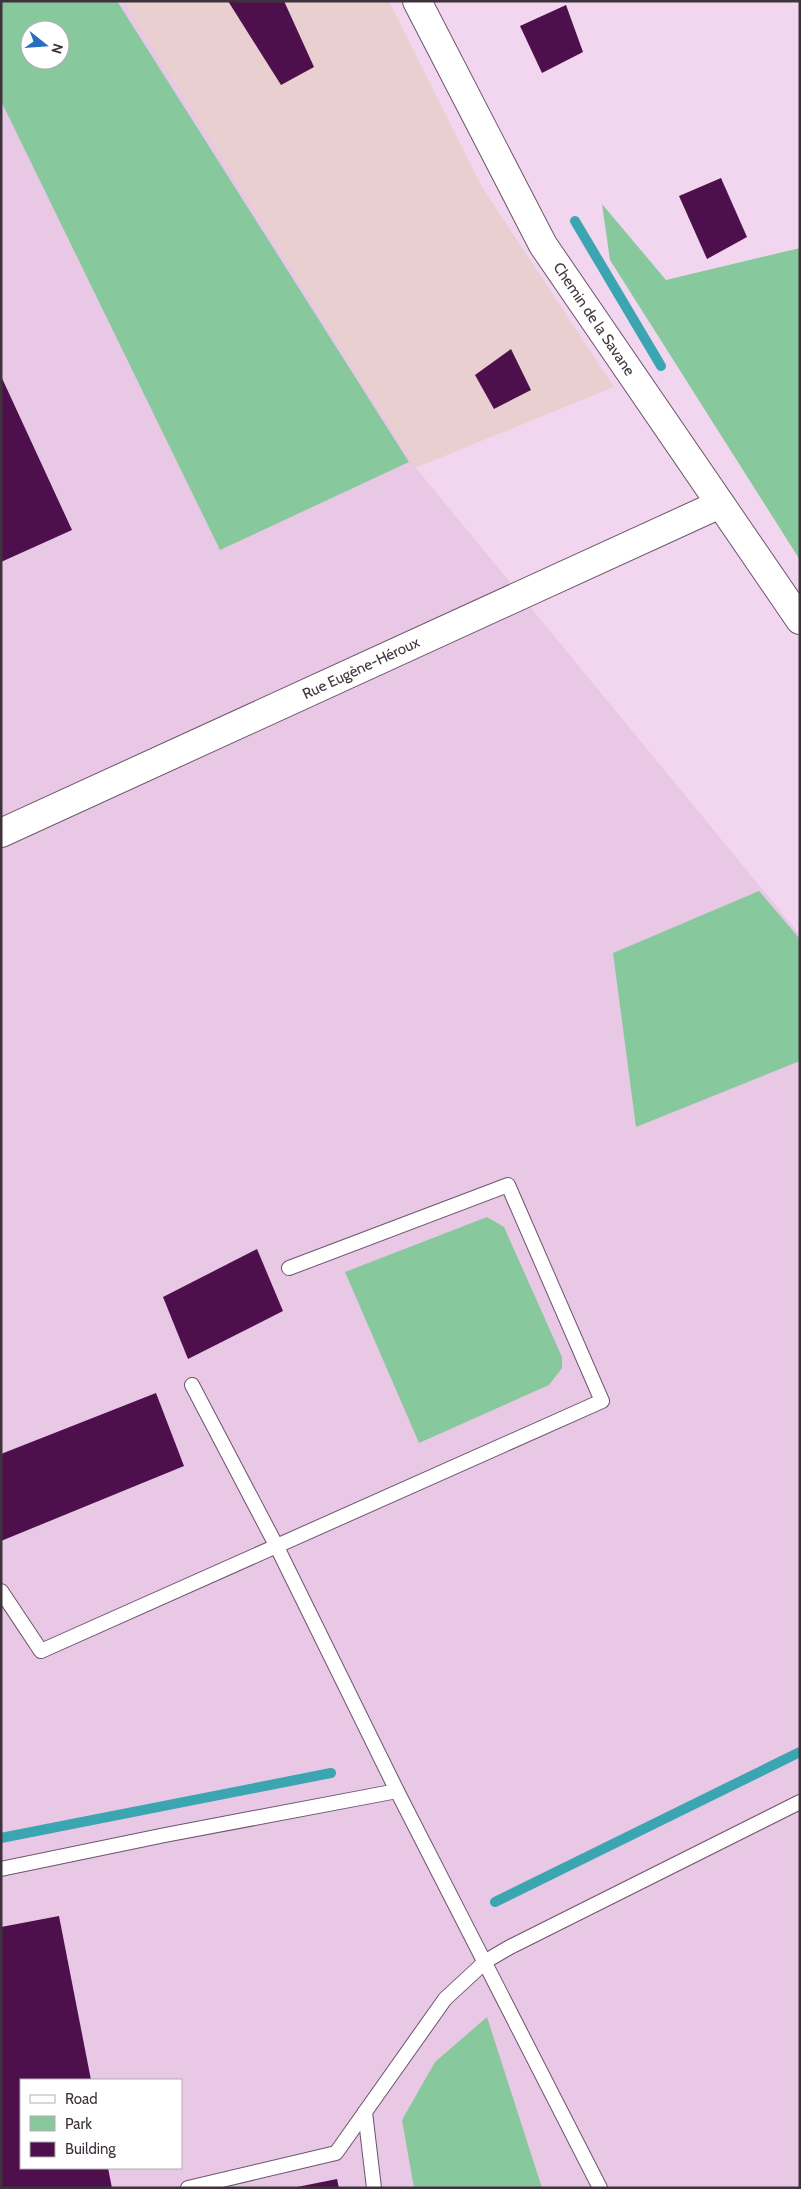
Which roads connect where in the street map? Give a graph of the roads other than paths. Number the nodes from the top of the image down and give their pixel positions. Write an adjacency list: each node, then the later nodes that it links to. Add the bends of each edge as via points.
1 (417, 1): 2 (street, Chemin de la Savane, via 544,245)
2 (720, 504): 3 (street, Chemin de la Savane); 4 (street, Rue Eugène-Héroux)
3 (800, 620)
4 (1, 833)
5 (289, 1268): 7 (lane, via 508,1185 602,1401)
6 (192, 1385): 7 (lane)
7 (277, 1547): 8 (lane, via 41,1651); 9 (lane)
8 (1, 1591)
9 (397, 1791): 11 (lane); 12 (lane)
10 (800, 1802): 12 (lane)
11 (1, 1869)
12 (486, 1962): 13 (lane, via 445,2000); 16 (lane)
13 (365, 2112): 14 (lane, via 336,2153); 15 (lane)
14 (188, 2188)
15 (374, 2188)
16 (600, 2188)

